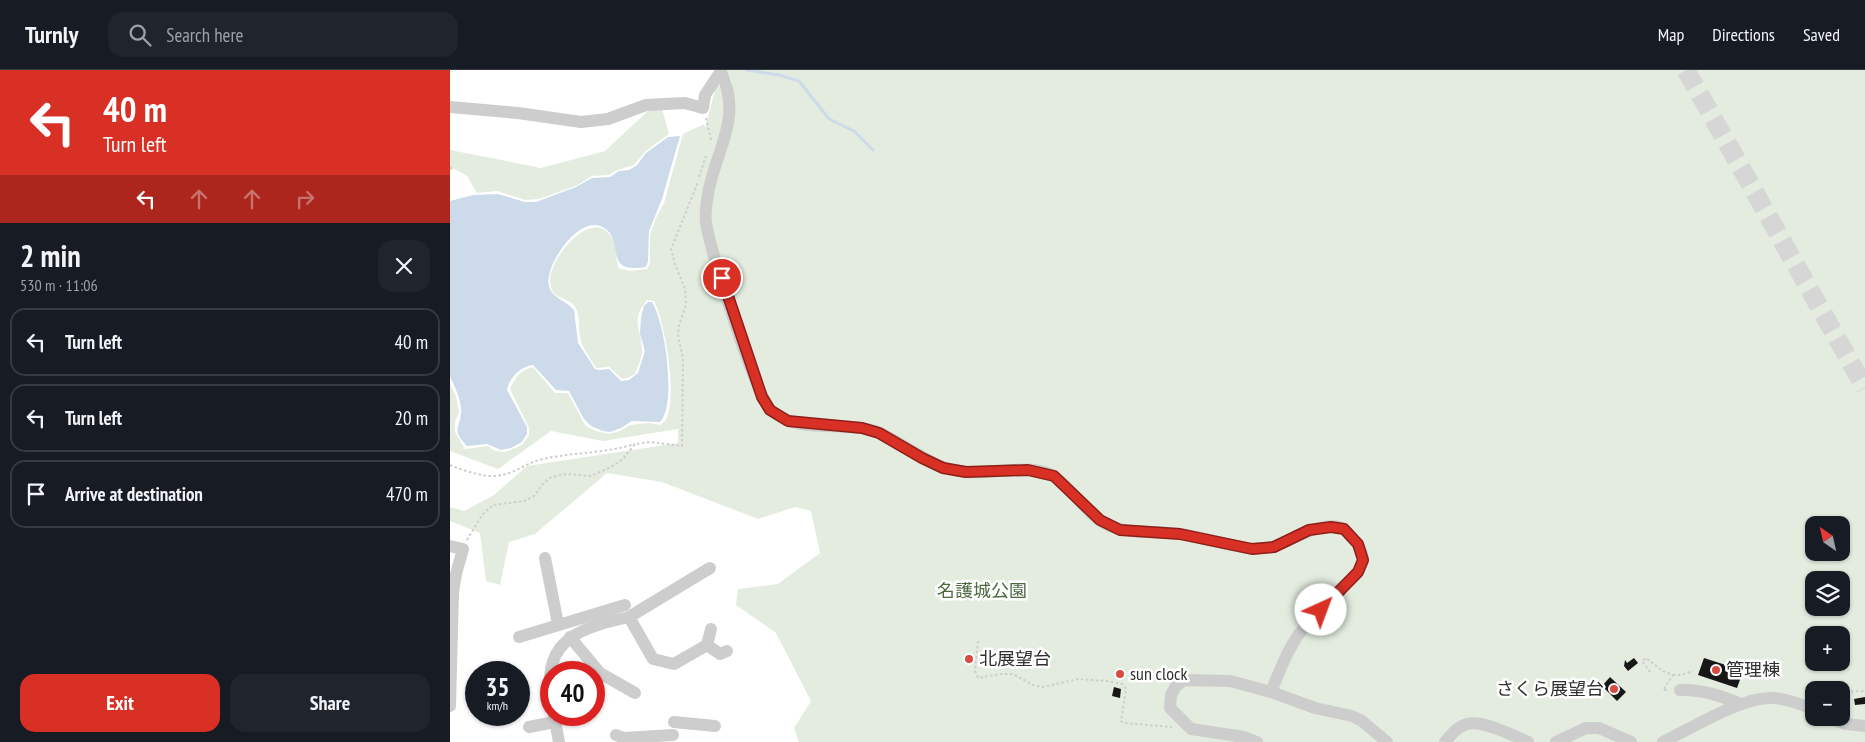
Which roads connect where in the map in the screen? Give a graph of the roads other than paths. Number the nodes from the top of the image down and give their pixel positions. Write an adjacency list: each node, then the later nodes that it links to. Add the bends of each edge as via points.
1 (720, 71): 2 (street, via 705,95 703,108 685,103 646,105 608,119 581,122); 17 (street, via 731,101 730,117 707,198 706,221 748,360 770,410 788,421 862,428 879,433 943,468 966,472 1028,470 1054,476 1100,520 1120,530 1180,534 1252,549 1274,547 1309,530 1344,529 1358,544 1363,560 1358,572 1299,634)
2 (450, 106)
3 (450, 546): 20 (street, via 463,549 453,592)
4 (545, 558): 9 (street)
5 (710, 568): 8 (street)
6 (625, 605): 7 (street)
7 (592, 616): 8 (street); 9 (street); 12 (street)
8 (629, 617): 13 (street, via 653,658 674,664)
9 (558, 624): 11 (street)
10 (711, 629): 13 (street)
11 (519, 637)
12 (570, 637): 15 (street); 18 (street, via 600,673)
13 (707, 645): 14 (street, via 720,654)
14 (727, 650)
15 (552, 661)
16 (1680, 690): 19 (street, via 1701,691)
17 (1271, 692): 31 (street, via 1230,681 1196,679 1184,680 1171,695 1170,708 1190,728); 32 (street, via 1315,708 1352,716)
18 (635, 693)
19 (1741, 704): 21 (street, via 1772,698); 37 (street)
20 (450, 706)
21 (1805, 707)
22 (540, 724): 27 (street)
23 (1850, 724): 26 (street)
24 (556, 726): 30 (street)
25 (715, 726): 29 (street, via 674,716)
26 (1865, 726)
27 (529, 728)
28 (616, 735): 29 (street)
29 (673, 739)
30 (558, 742)
31 (1257, 742)
32 (1387, 742)
33 (1445, 742): 34 (street, via 1466,724 1479,724)
34 (1528, 742)
35 (1556, 742): 36 (street, via 1586,728 1599,728)
36 (1631, 742)
37 (1663, 742)

